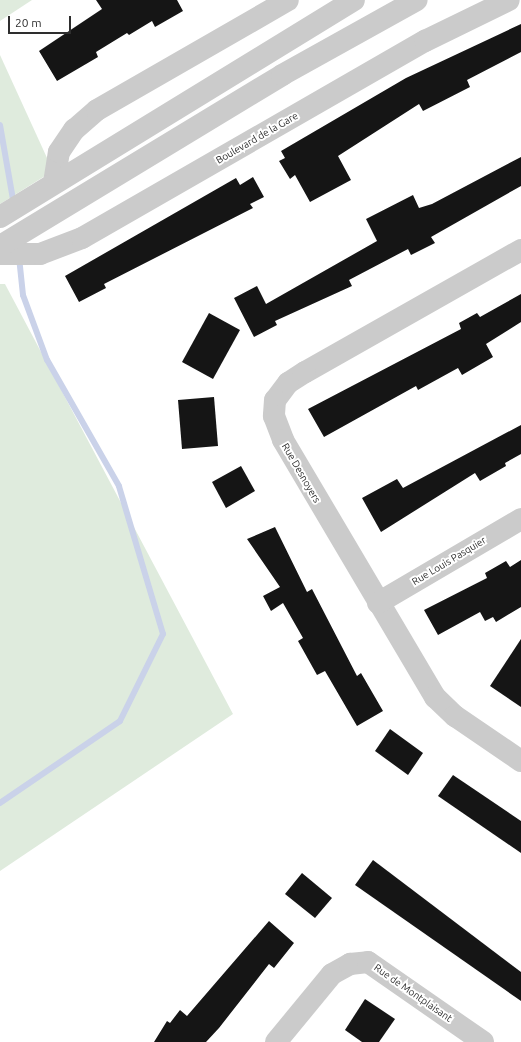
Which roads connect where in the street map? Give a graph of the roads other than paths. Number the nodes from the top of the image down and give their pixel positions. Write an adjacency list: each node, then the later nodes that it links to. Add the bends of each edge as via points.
1 (288, 0): 5 (street, via 98,110 74,130 59,152)
2 (354, 0): 5 (street)
3 (417, 0): 7 (street, via 282,75)
4 (509, 0): 9 (street, Boulevard de la Gare, via 425,41 82,238 40,254)
5 (54, 183): 6 (street)
6 (0, 217)
7 (0, 246)
8 (521, 250): 11 (street, Rue Desnoyers, via 305,372 288,383 275,400 274,416 283,440)
9 (0, 254)
10 (521, 519): 11 (street, Rue Louis Pasquier)
11 (378, 603): 12 (street, Rue Desnoyers, via 435,697 455,716)
12 (521, 761)
13 (276, 1042): 14 (street, Rue de Montplaisant, via 332,974 350,964 368,962)
14 (483, 1042)

